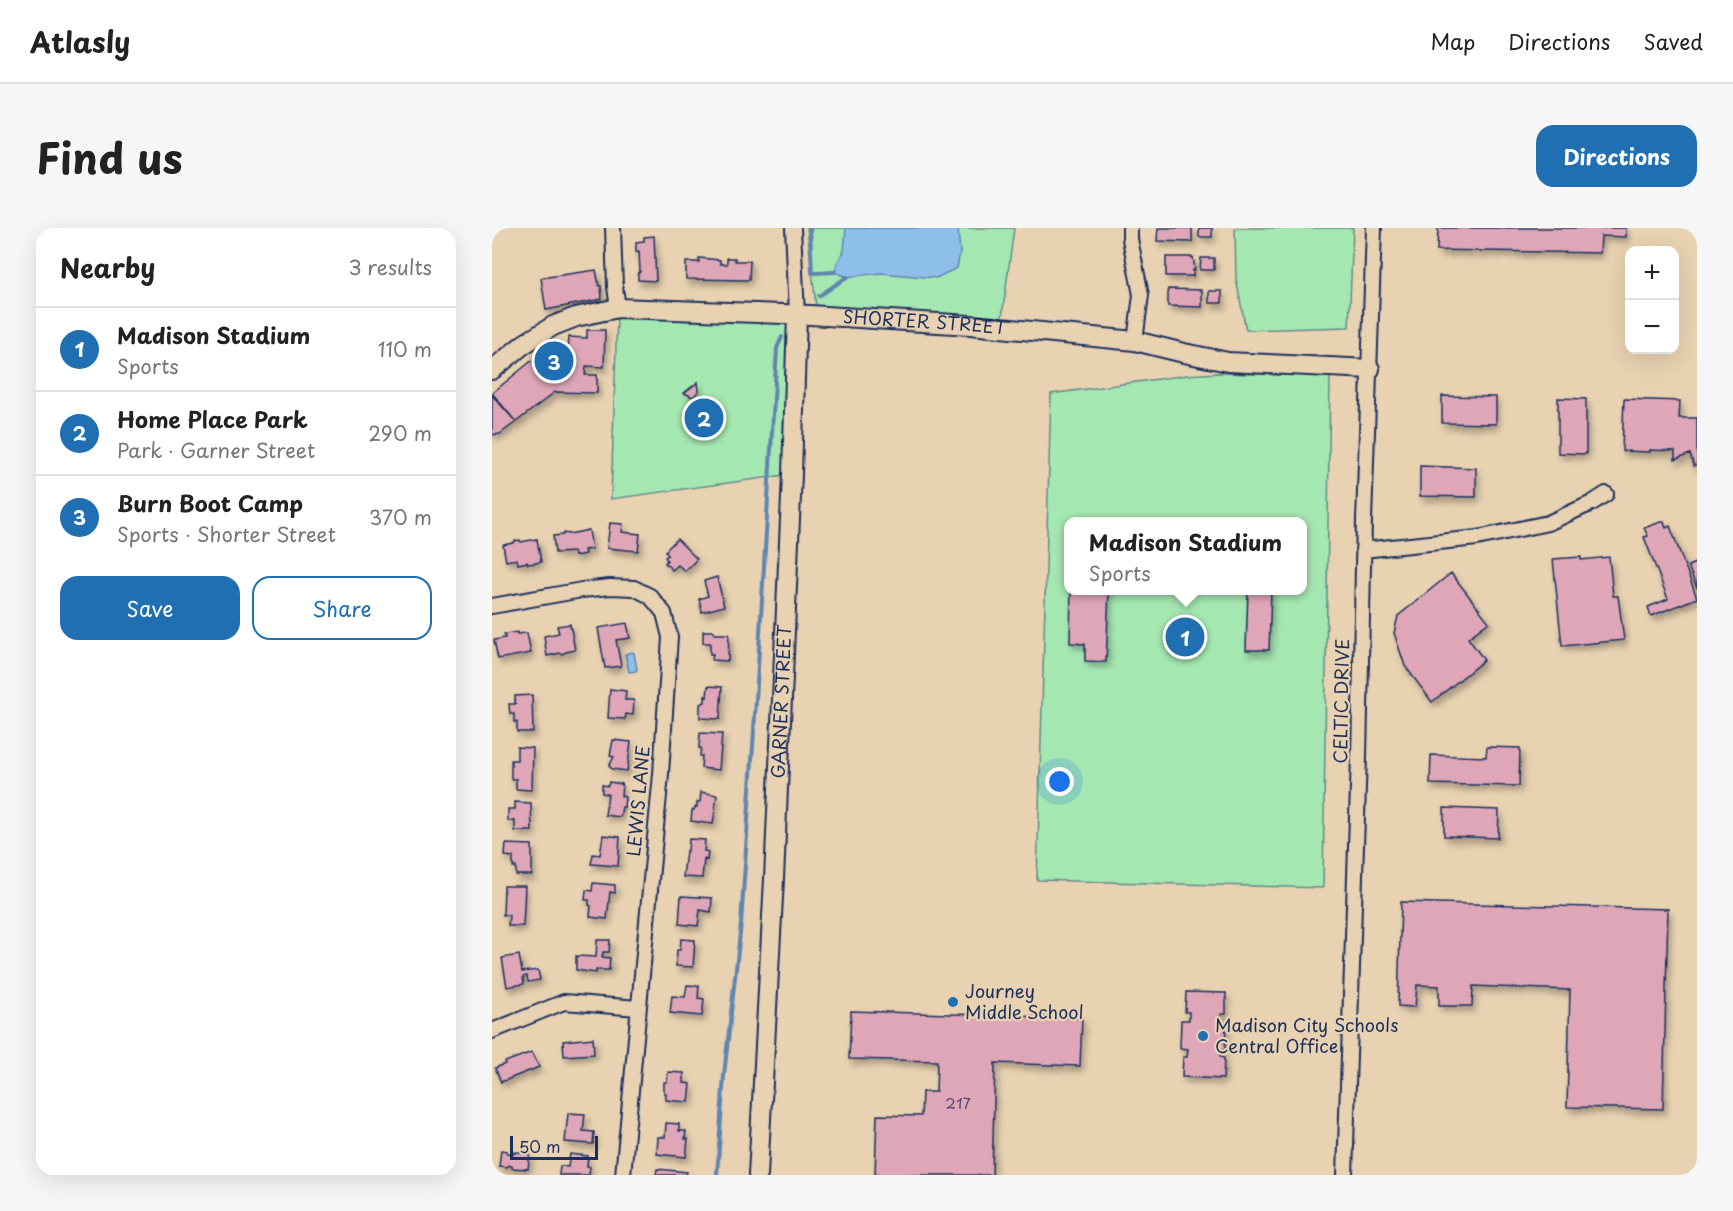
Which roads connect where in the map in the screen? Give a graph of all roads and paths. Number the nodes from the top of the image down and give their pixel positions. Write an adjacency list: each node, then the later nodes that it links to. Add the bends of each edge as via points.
1 (613, 228): 5 (street)
2 (793, 228): 6 (street, GARNER STREET)
3 (1130, 228): 7 (street, via 1141,295)
4 (1374, 228): 8 (street, CELTIC DRIVE)
5 (618, 308): 6 (street, SHORTER STREET); 9 (street, SHORTER STREET, via 553,326)
6 (797, 315): 7 (street, SHORTER STREET, via 970,325); 16 (street, GARNER STREET)
7 (1135, 341): 8 (street, SHORTER STREET, via 1228,362)
8 (1370, 369): 11 (street, CELTIC DRIVE)
9 (492, 370)
10 (1606, 494): 11 (street, via 1548,523 1477,538)
11 (1363, 550): 17 (street, CELTIC DRIVE)
12 (492, 606): 13 (street, LEWIS LANE, via 610,587 634,588 650,597 664,613 670,637 661,774)
13 (638, 1008): 14 (street, via 564,1002); 15 (street, LEWIS LANE)
14 (492, 1030)
15 (623, 1175)
16 (758, 1175)
17 (1345, 1175)

